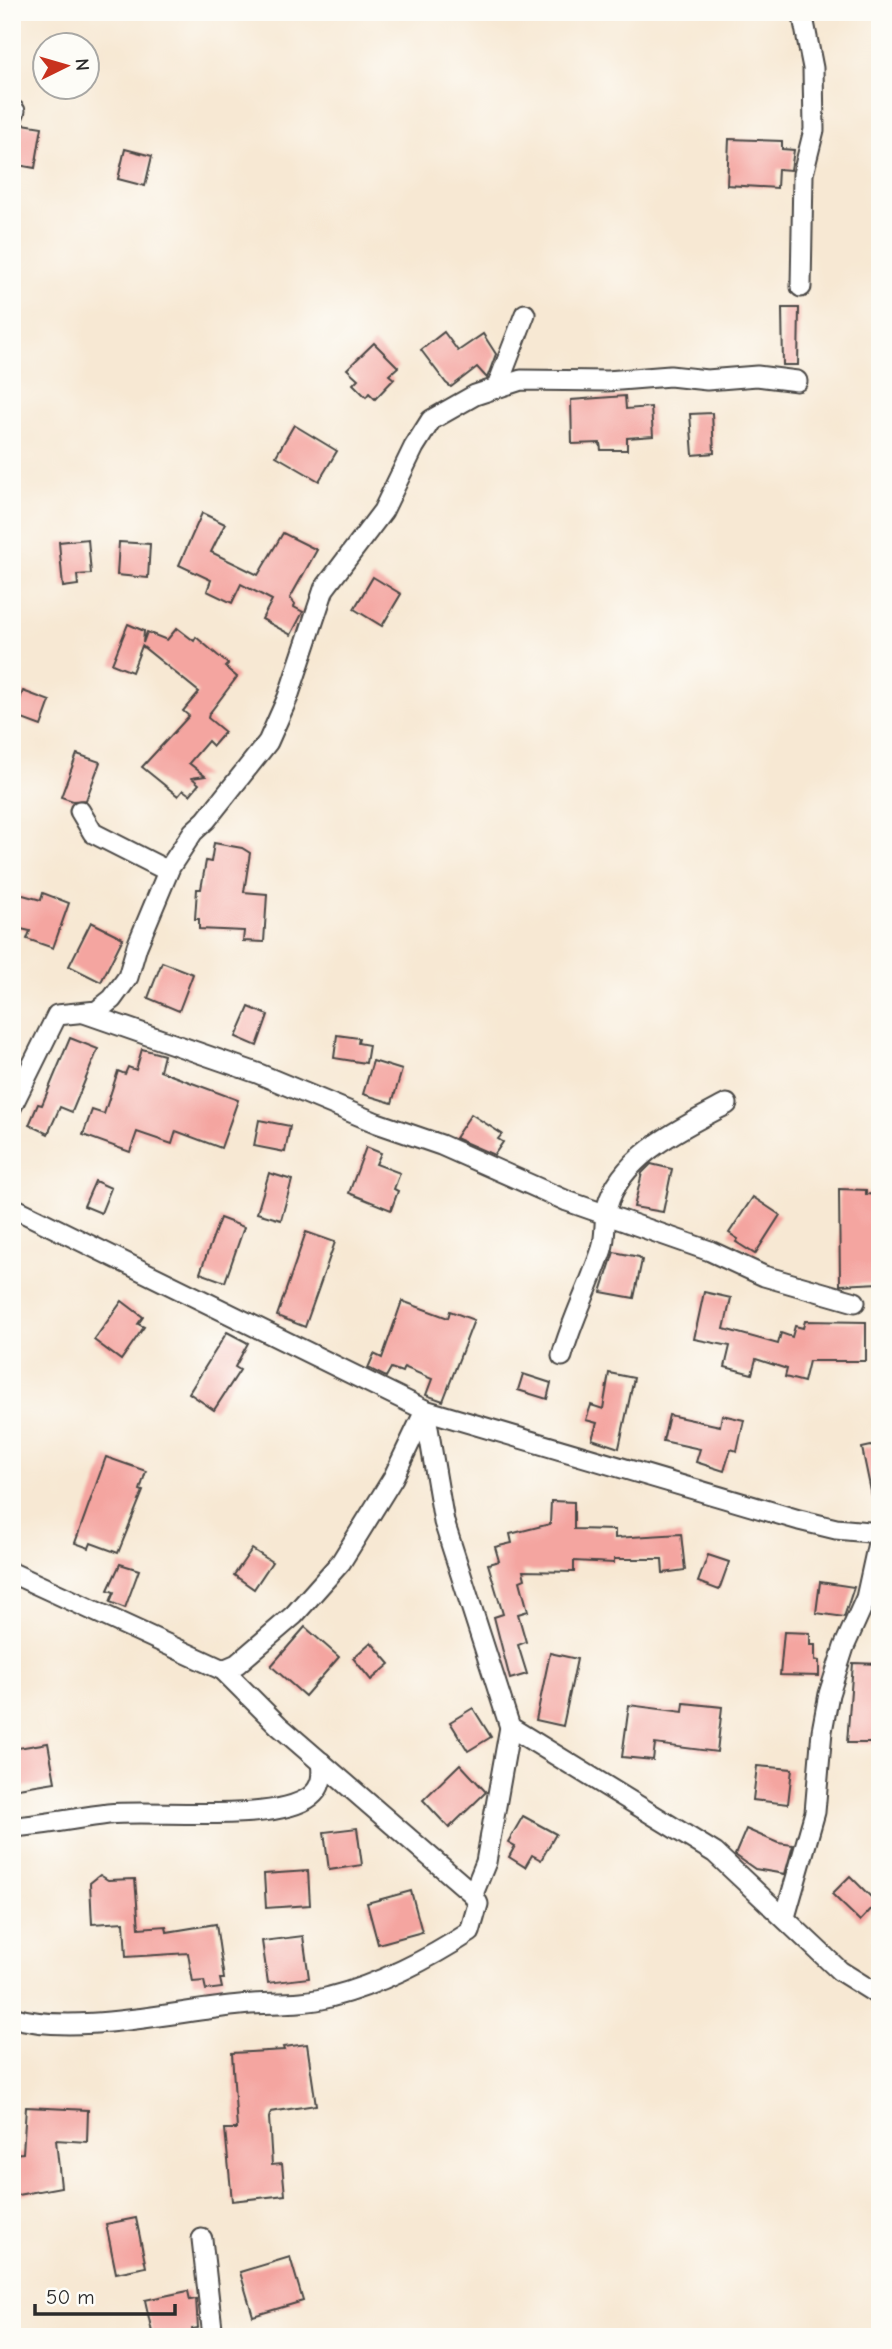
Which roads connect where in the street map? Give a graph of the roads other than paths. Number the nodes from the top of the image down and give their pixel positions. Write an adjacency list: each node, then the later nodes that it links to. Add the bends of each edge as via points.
1 (802, 12): 2 (street, via 813,68 814,130 803,174)
2 (801, 287)
3 (525, 314): 5 (street)
4 (797, 381): 5 (street, via 670,376 521,380)
5 (497, 387): 7 (street, via 431,420 383,511 324,589 268,742 193,832)
6 (80, 811): 7 (street, via 93,834)
7 (168, 870): 8 (street, via 128,977 97,1011)
8 (83, 1012): 10 (street, via 57,1015); 12 (street, via 257,1073)
9 (727, 1104): 12 (street, via 674,1132 622,1176 607,1206)
10 (12, 1106)
11 (12, 1207): 15 (street)
12 (607, 1216): 13 (street, via 710,1251 764,1276); 14 (street, via 602,1247 570,1323)
13 (855, 1302)
14 (562, 1356)
15 (425, 1410): 16 (street, via 799,1520); 18 (street, via 393,1478 341,1562 294,1615 237,1664); 19 (street, via 444,1522)
16 (880, 1534): 23 (street, via 866,1598 829,1694 815,1812)
17 (12, 1573): 18 (street)
18 (223, 1670): 20 (street)
19 (510, 1727): 22 (street, via 486,1862); 23 (street, via 715,1853)
20 (321, 1762): 21 (street, via 319,1787 300,1802 268,1809 199,1815 110,1814 54,1825); 22 (street)
21 (12, 1827)
22 (472, 1894): 25 (street, via 478,1904 470,1932 383,1978 328,1998 79,2023)
23 (785, 1917): 24 (street, via 840,1971)
24 (879, 1995)
25 (12, 2017)
26 (202, 2239): 27 (street)
27 (213, 2337)

